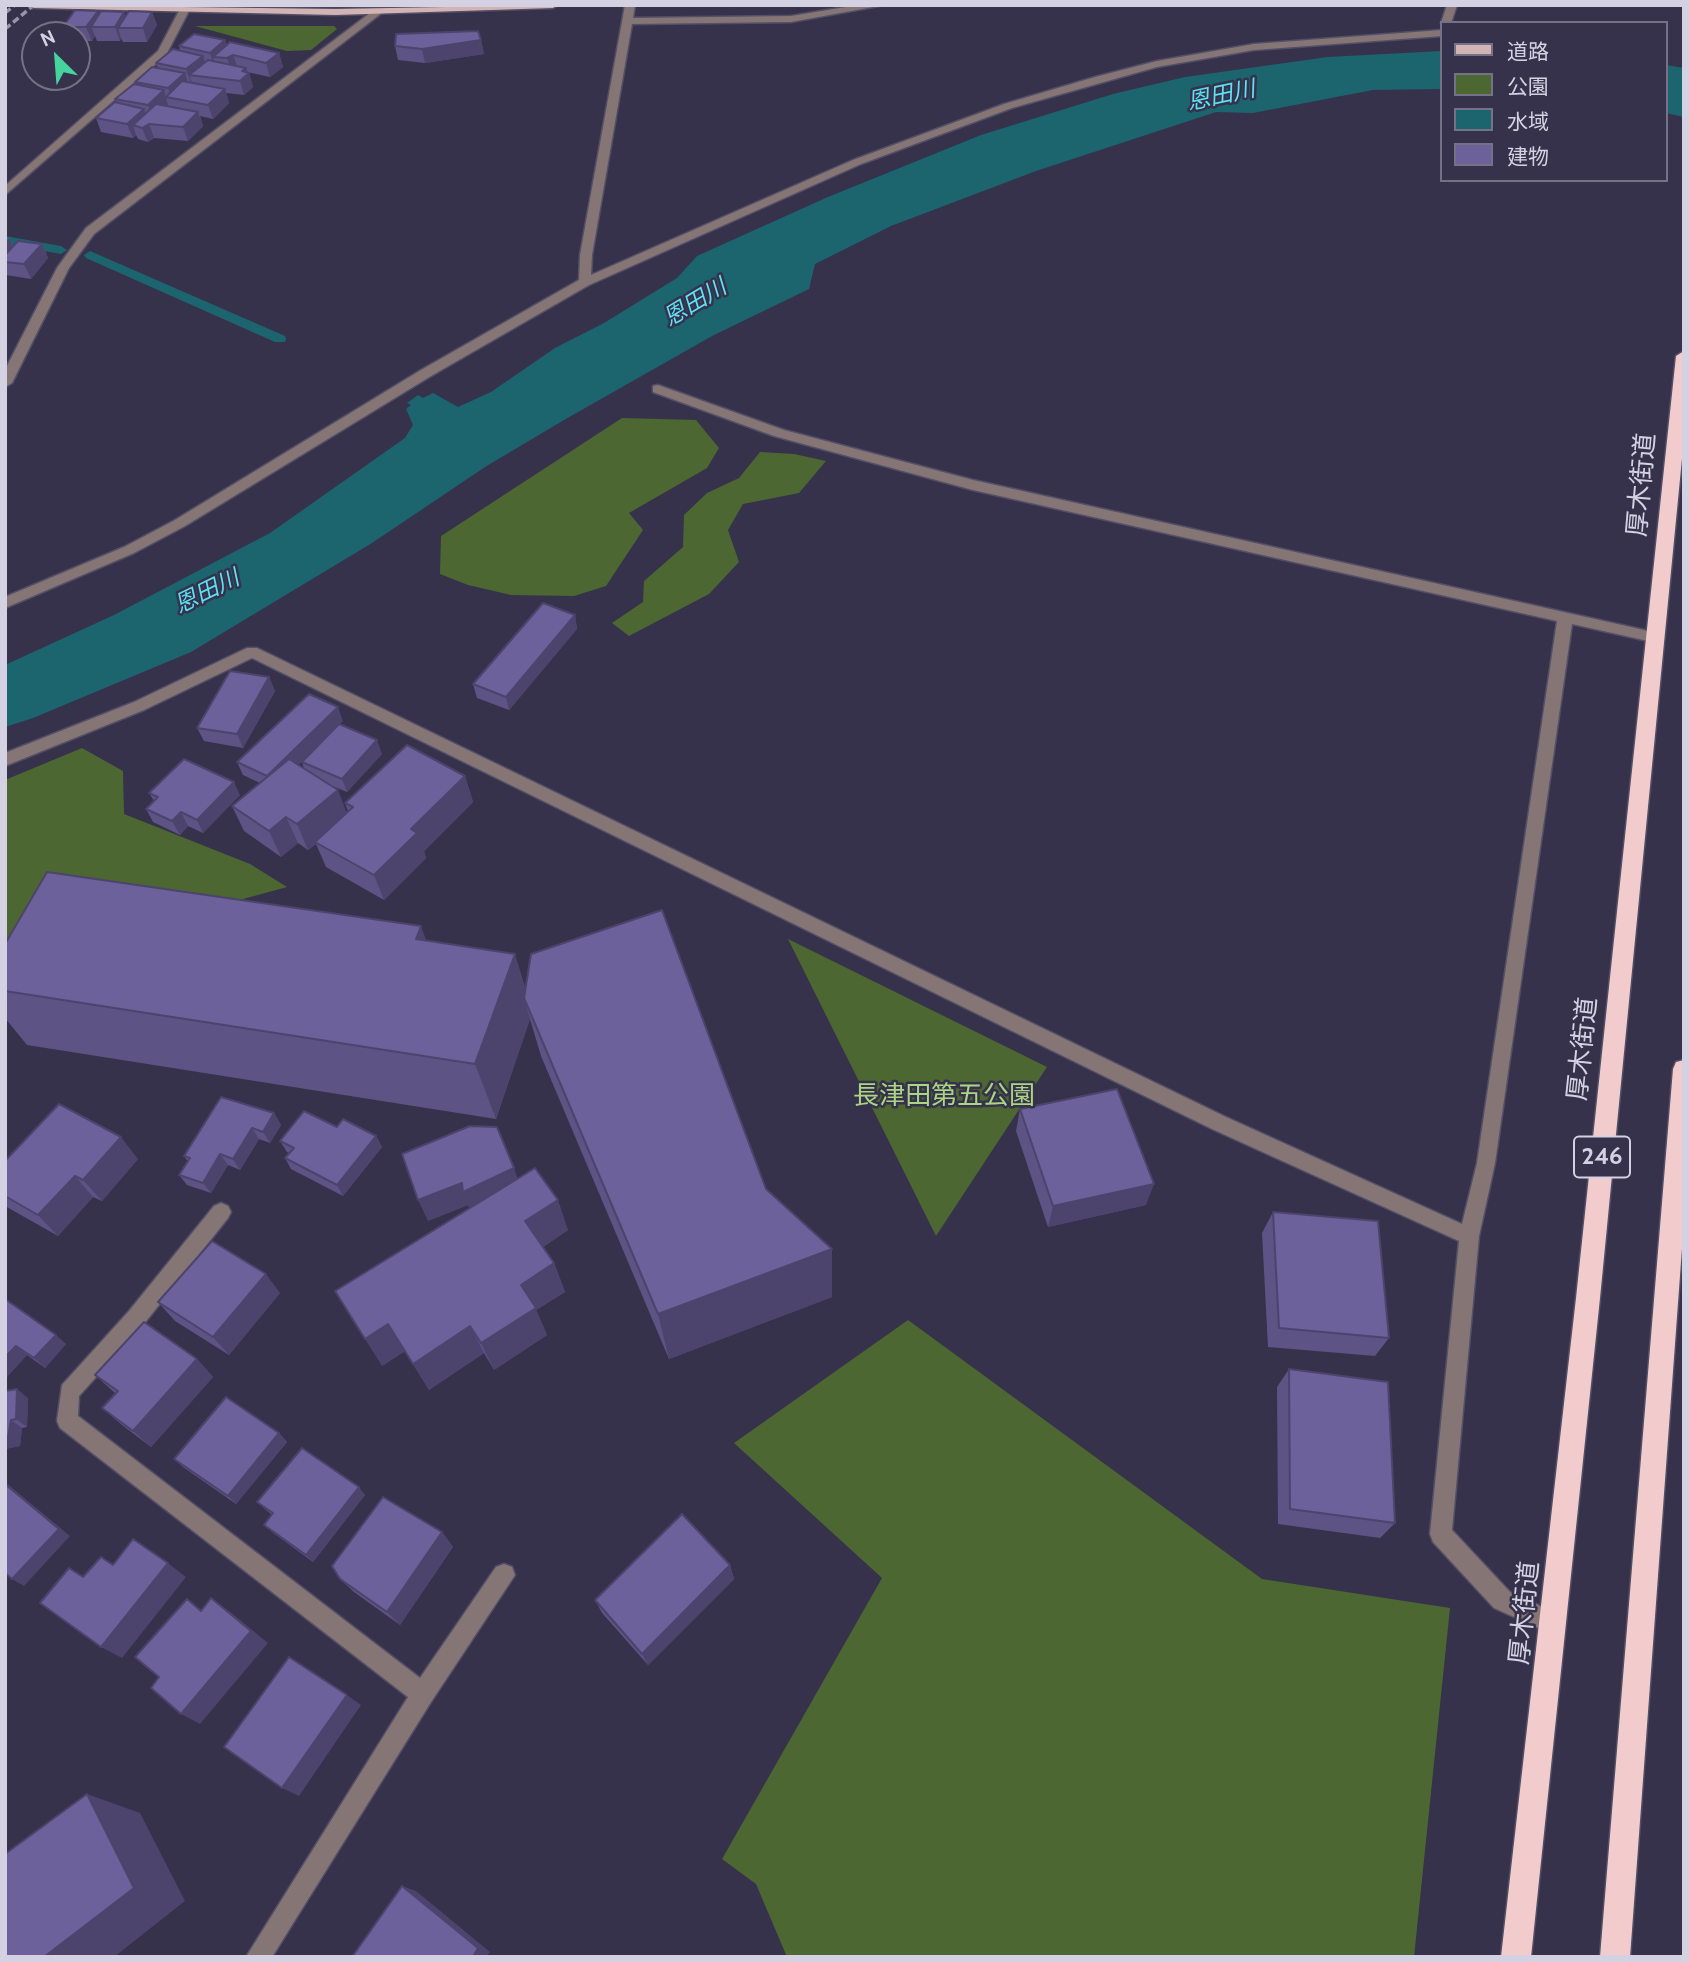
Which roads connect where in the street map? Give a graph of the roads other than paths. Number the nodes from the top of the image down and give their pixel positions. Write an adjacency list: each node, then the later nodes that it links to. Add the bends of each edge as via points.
1 (33, 5): 6 (main road)
2 (553, 5): 5 (main road)
3 (629, 5): 8 (street)
4 (879, 5): 8 (street, via 791,19)
5 (431, 8): 7 (main road)
6 (185, 9): 7 (main road); 10 (street, via 162,53)
7 (378, 12): 13 (street, via 90,231 63,268)
8 (627, 21): 11 (street)
9 (1440, 33): 11 (street, via 1254,47 1099,79 1008,106 857,162)
10 (5, 192)
11 (585, 282): 15 (street, via 180,523)
12 (1684, 356): 17 (highway, 厚木街道 / 246)
13 (5, 383)
14 (658, 389): 16 (street, via 779,433 973,485)
15 (5, 603)
16 (1565, 619): 17 (street); 21 (street, via 1486,1163)
17 (1657, 638): 23 (highway, 厚木街道 / 246)
18 (5, 760): 21 (street, via 139,706 252,652 1206,1117)
19 (1684, 1069): 27 (highway)
20 (221, 1212): 24 (street, via 69,1392 67,1421)
21 (1469, 1236): 23 (street, via 1441,1534 1502,1600)
22 (504, 1575): 24 (street)
23 (1554, 1623): 26 (highway, 厚木街道 / 246)
24 (423, 1694): 25 (street)
25 (258, 1957)
26 (1516, 1957)
27 (1615, 1957)

